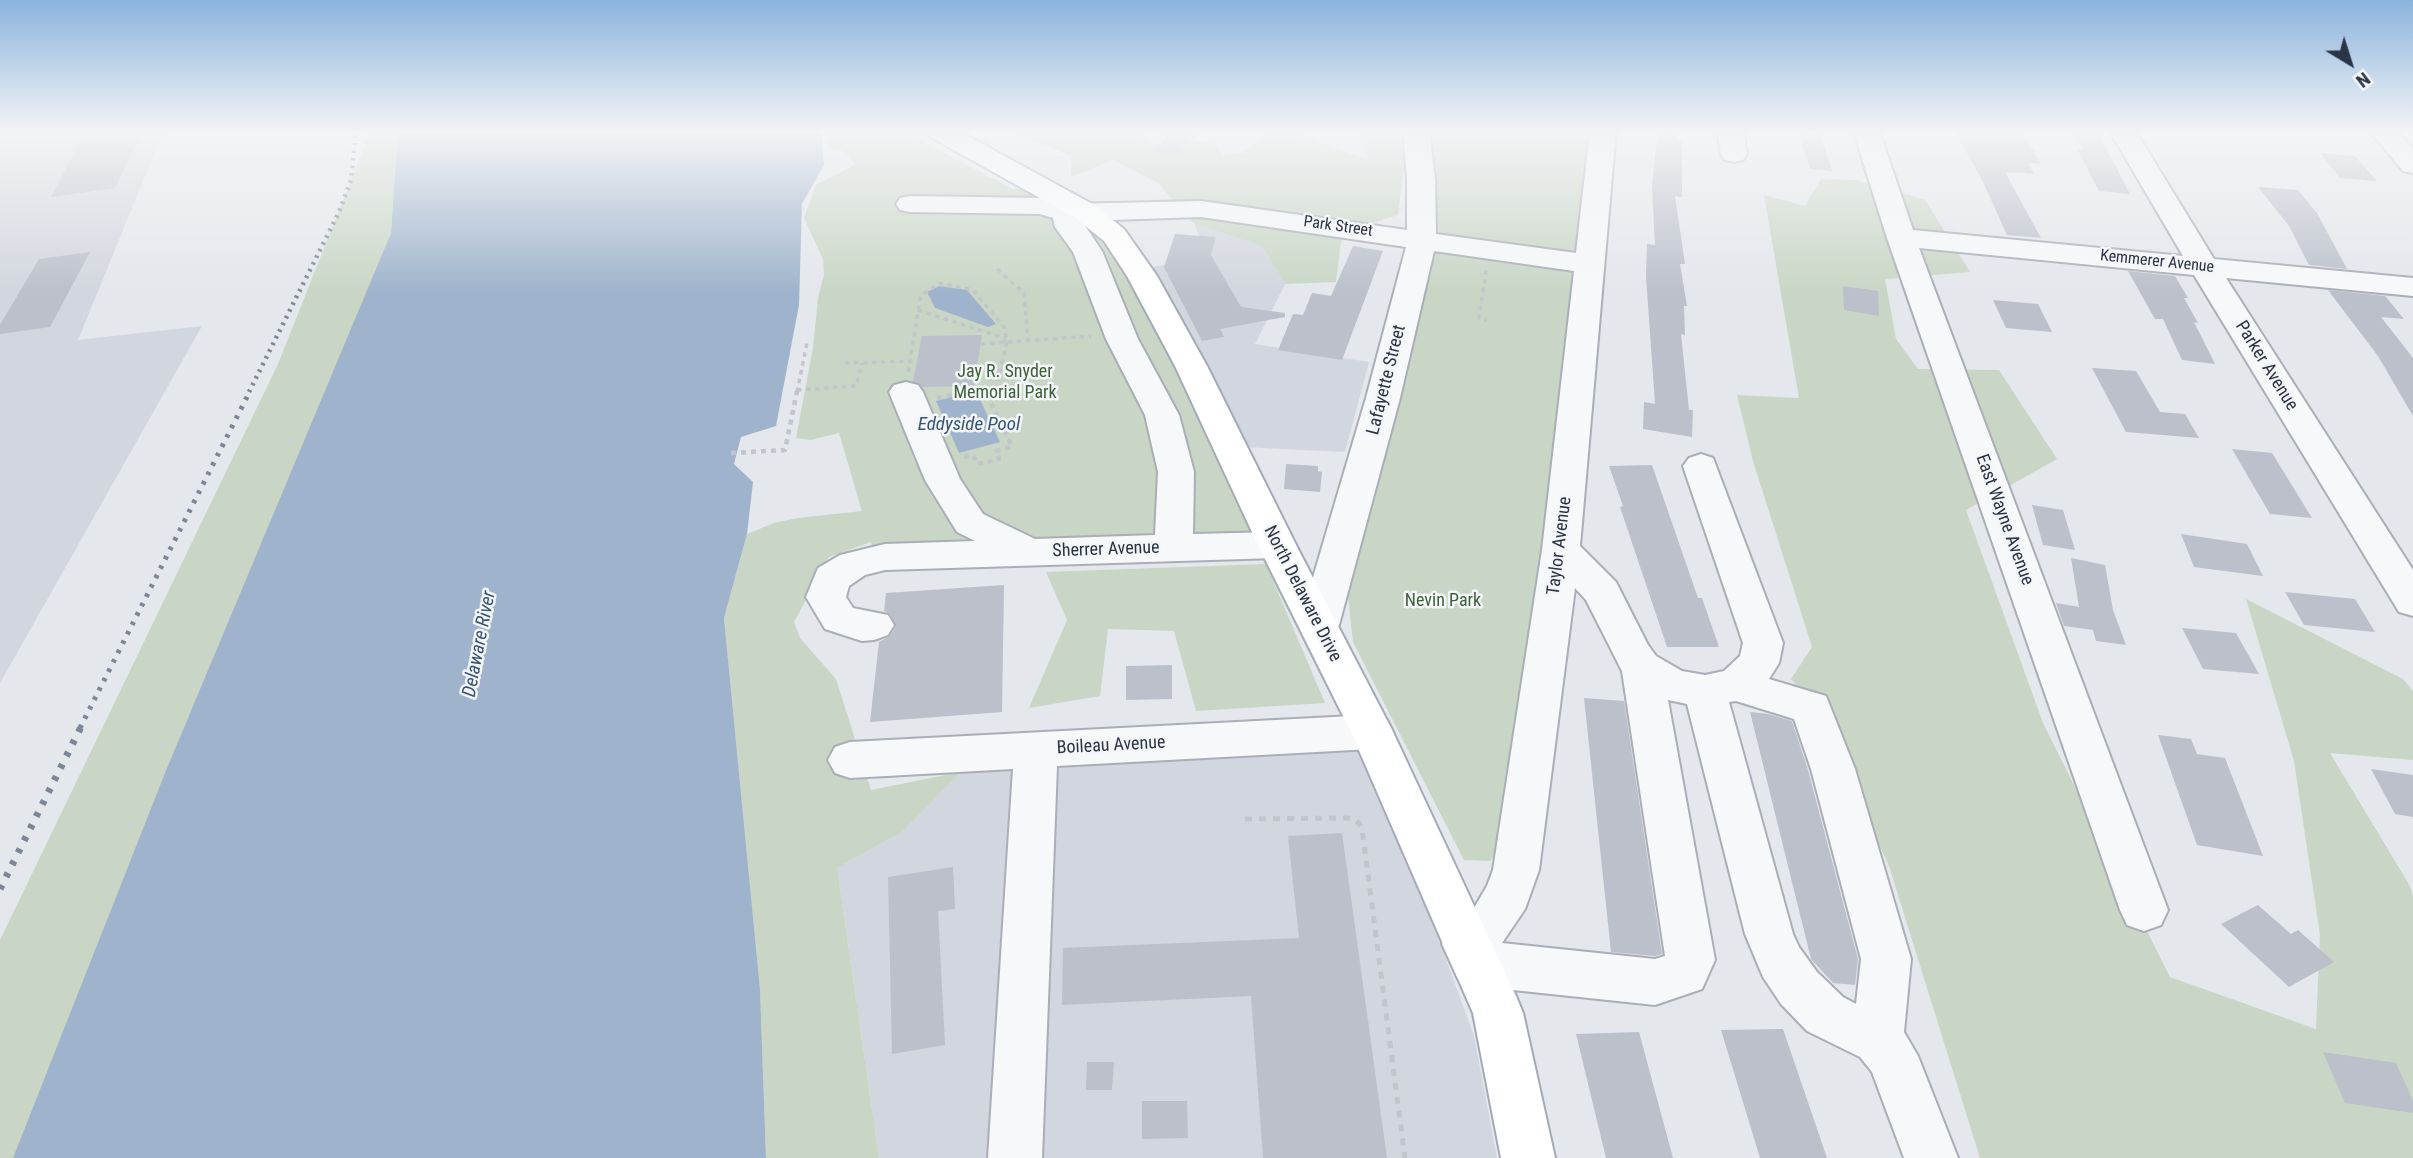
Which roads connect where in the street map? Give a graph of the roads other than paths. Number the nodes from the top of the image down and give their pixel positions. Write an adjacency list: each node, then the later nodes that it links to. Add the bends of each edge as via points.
1 (1028, 184): 7 (main road, North Delaware Drive)
2 (1422, 184): 9 (street, Lafayette Street)
3 (1598, 184): 10 (street, Taylor Avenue)
4 (1884, 184): 8 (street, East Wayne Avenue)
5 (2154, 184): 11 (street, Parker Avenue)
6 (910, 204): 7 (street, Park Street, via 1042,206)
7 (1075, 212): 9 (street, Park Street, via 1201,209); 15 (main road, North Delaware Drive, via 1114,234 1142,276); 16 (street, via 1069,227 1087,251 1120,334 1162,415 1176,472)
8 (1901, 238): 11 (street, Kemmerer Avenue); 27 (street, East Wayne Avenue)
9 (1422, 239): 10 (street, Park Street); 21 (street, Lafayette Street)
10 (1590, 264): 17 (street, Taylor Avenue)
11 (2204, 267): 12 (street, Kemmerer Avenue); 19 (street, Parker Avenue)
12 (2413, 287)
13 (916, 378): 18 (street, via 943,480 970,523)
14 (1701, 466): 23 (street, via 1763,643 1759,663)
15 (1277, 545): 16 (street, Sherrer Avenue); 21 (main road, North Delaware Drive)
16 (1173, 548): 18 (street, Sherrer Avenue)
17 (1561, 550): 22 (street, via 1602,592); 28 (street, Taylor Avenue, via 1516,870 1508,894)
18 (1030, 552): 20 (street, Sherrer Avenue, via 885,557 853,565 832,578 826,597 839,619)
19 (2413, 602)
20 (873, 625)
21 (1319, 625): 24 (main road, North Delaware Drive)
22 (1643, 667): 23 (street, via 1672,685); 28 (street, via 1689,960 1684,973 1655,982)
23 (1721, 688): 29 (street, via 1769,934 1780,961 1825,1014); 29 (street, via 1811,708 1833,769 1886,959)
24 (1372, 732): 25 (street, Boileau Avenue); 28 (main road, North Delaware Drive)
25 (1036, 750): 26 (street, Boileau Avenue); 30 (street)
26 (850, 760)
27 (2144, 909)
28 (1471, 954): 31 (main road, North Delaware Drive, via 1498,1013)
29 (1878, 1040): 32 (street, via 1892,1056)
30 (1015, 1158)
31 (1528, 1158)
32 (1931, 1158)

